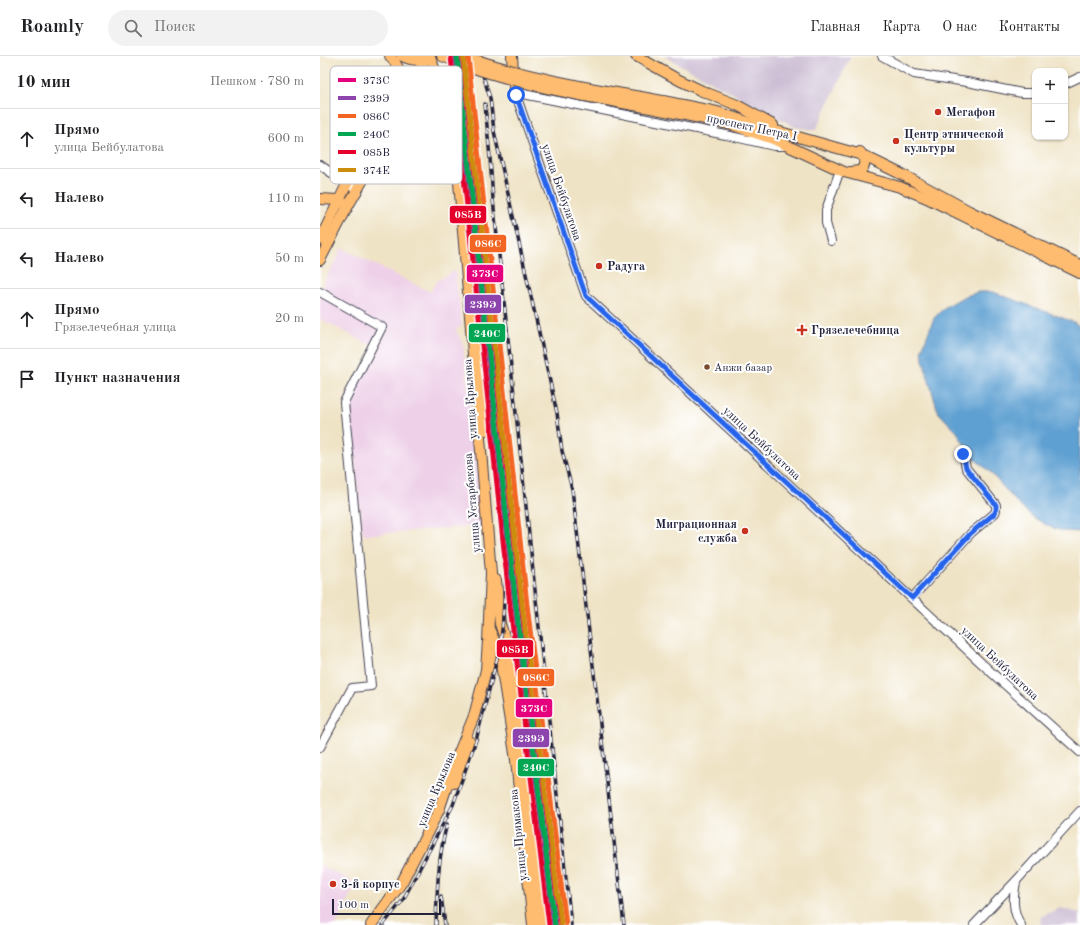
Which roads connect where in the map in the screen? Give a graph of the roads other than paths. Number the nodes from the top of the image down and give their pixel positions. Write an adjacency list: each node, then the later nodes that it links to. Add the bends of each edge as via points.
1 (381, 56): 12 (main road)
2 (390, 56): 13 (main road)
3 (402, 56): 4 (main road, via 418,60)
4 (426, 56): 14 (main road)
5 (430, 56): 15 (main road, улица Устарбекова)
6 (437, 56): 16 (main road, улица Крылова)
7 (442, 56): 21 (main road, bridge, via 490,74 537,87)
8 (464, 56): 21 (main road, bridge, via 539,78)
9 (512, 56): 20 (main road)
10 (636, 56): 23 (main road, проспект Петра I, via 776,127)
11 (882, 56): 19 (street, via 914,74)
12 (392, 66)
13 (397, 66)
14 (422, 66)
15 (434, 66)
16 (439, 66)
17 (1080, 77): 18 (street)
18 (1068, 83)
19 (1032, 93)
20 (516, 95): 22 (street, проспект Петра I, via 523,94 774,146); 44 (street, улица Бейбулатова, via 586,296)
21 (662, 106): 22 (main road); 23 (main road, via 717,112 766,128)
22 (789, 146): 26 (main road, проспект Петра I)
23 (859, 152): 26 (main road, via 865,163 863,169 858,172); 40 (main road, via 969,211)
24 (320, 165): 27 (street)
25 (462, 169): 46 (main road, улица Крылова, via 480,349)
26 (842, 171): 38 (street, via 826,210 826,223); 41 (main road, проспект Петра I, via 900,187 929,199)
27 (330, 172)
28 (343, 184): 34 (main road)
29 (347, 184): 32 (street)
30 (362, 184): 32 (main road)
31 (459, 184): 45 (main road, улица Устарбекова, via 491,573)
32 (358, 191): 35 (main road)
33 (320, 199): 34 (main road)
34 (338, 200): 35 (main road); 36 (main road)
35 (348, 206): 36 (main road)
36 (328, 226): 37 (main road); 39 (main road)
37 (320, 240)
38 (831, 241)
39 (320, 260)
40 (1080, 265)
41 (1080, 273)
42 (320, 292): 48 (street, via 382,327 344,402 371,686 352,688)
43 (963, 454): 44 (street, via 966,468 996,505 995,513 971,533)
44 (912, 598): 49 (street, улица Бейбулатова)
45 (489, 630): 46 (main road); 47 (main road); 52 (main road, улица Устарбекова, via 486,670 474,716 439,810 402,882)
46 (502, 630): 47 (main road, улица Крылова); 55 (main road, улица Примакова, via 509,651 523,755)
47 (497, 652): 53 (main road, улица Крылова, via 478,718 443,811 408,879); 54 (main road, улица Примакова, via 516,760)
48 (320, 747)
49 (1080, 752)
50 (1080, 811): 51 (street)
51 (1016, 881): 56 (street); 57 (street, via 1014,908)
52 (371, 925)
53 (376, 925)
54 (533, 925)
55 (541, 925)
56 (974, 925)
57 (1022, 925)

